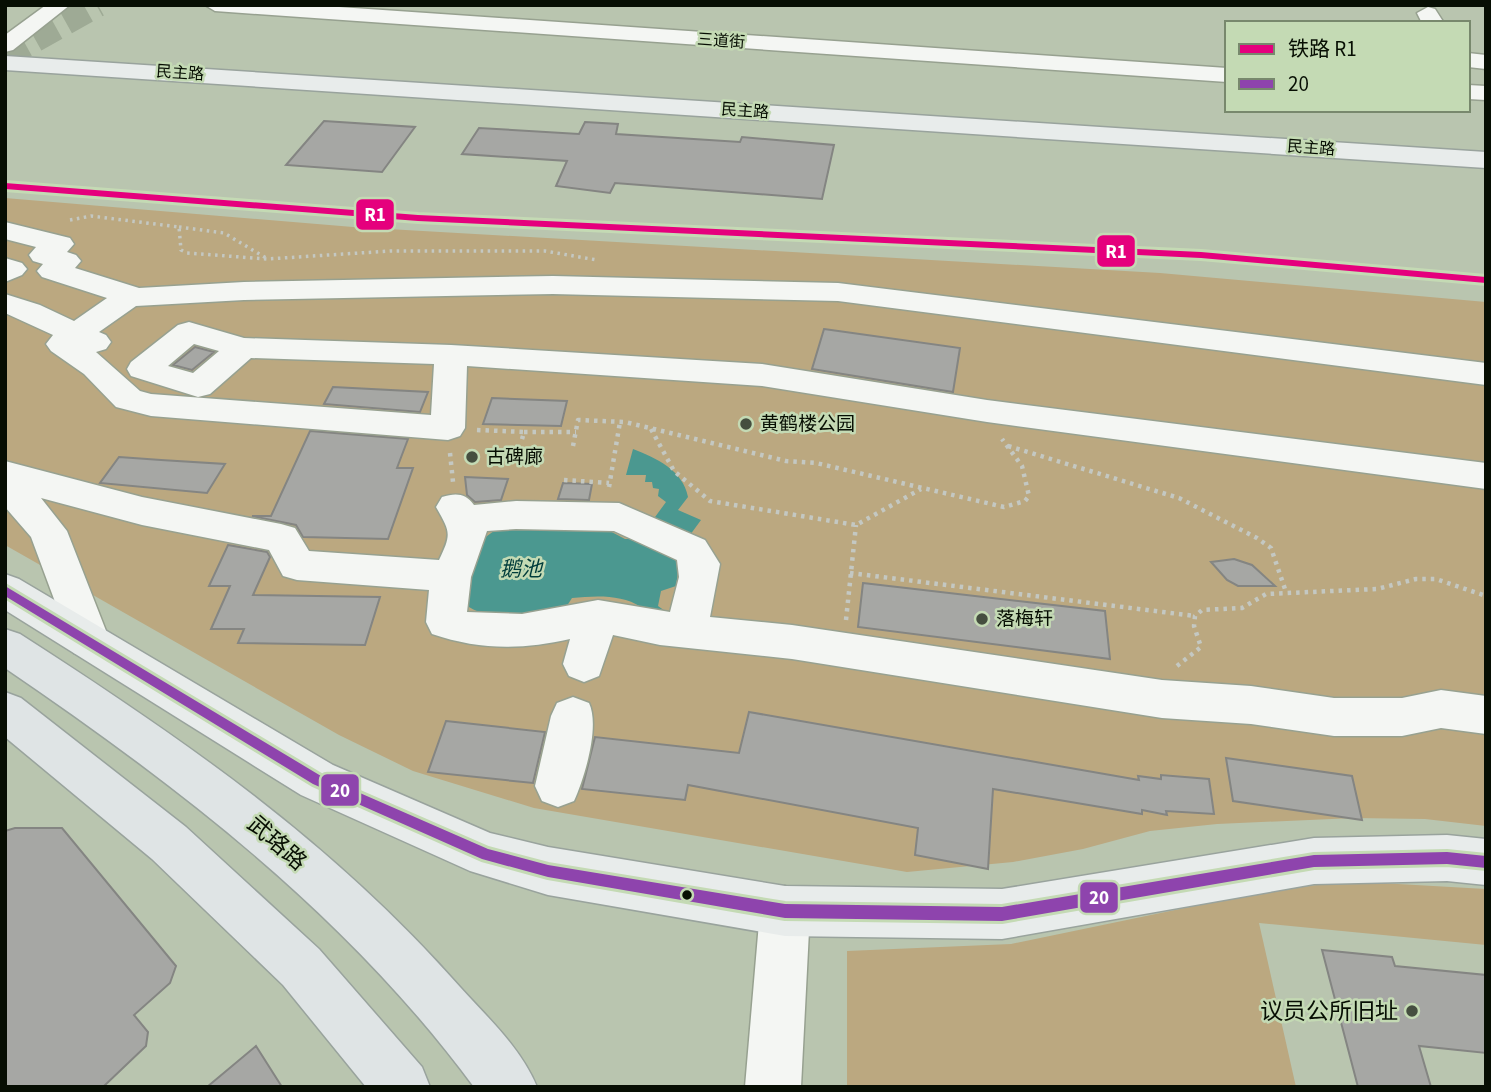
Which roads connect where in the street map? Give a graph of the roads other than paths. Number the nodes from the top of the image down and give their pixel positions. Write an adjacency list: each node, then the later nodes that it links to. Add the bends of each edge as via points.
1 (60, 5): 3 (street)
2 (215, 5): 6 (street, 三道街)
3 (5, 45)
4 (5, 63): 7 (main road, 民主路)
5 (5, 73): 8 (main road, 民主路)
6 (1225, 75)
7 (1486, 160)
8 (1486, 169)
9 (5, 230): 15 (street, via 60,244 43,256 66,261 52,271)
10 (5, 250): 11 (street, via 17,253)
11 (5, 261)
12 (5, 267): 13 (street, via 12,269)
13 (5, 273)
14 (5, 303): 15 (street)
15 (115, 323): 17 (street, via 62,344 96,367 128,399 151,405 448,428); 18 (street, via 257,290 630,285 838,292)
16 (243, 348): 16 (street, via 198,386 144,369 162,349 190,332); 17 (street)
17 (451, 355): 20 (street, via 762,375 987,411)
18 (1486, 374)
19 (5, 474): 22 (street, via 100,501 281,538 297,565)
20 (1486, 475)
21 (5, 482): 26 (street, via 48,531)
22 (451, 576): 24 (street, via 446,622 466,631 555,628); 25 (street, via 469,536 461,513 516,514 607,499 619,517 691,550 700,564)
23 (5, 590): 26 (main road)
24 (598, 616): 25 (street); 28 (street)
25 (687, 629): 30 (street, via 1162,699 1334,717 1402,717 1441,709)
26 (89, 640): 34 (main road, via 317,780 487,855 548,871)
27 (5, 646): 36 (highway, 武珞路, via 239,809 355,912)
28 (584, 664)
29 (5, 711): 35 (highway, via 169,843 301,967)
30 (1486, 715)
31 (573, 716): 32 (street)
32 (558, 786)
33 (1486, 862): 34 (main road, via 1447,858 1314,862 1002,914)
34 (785, 911): 37 (street)
35 (402, 1087)
36 (509, 1087)
37 (773, 1087)

